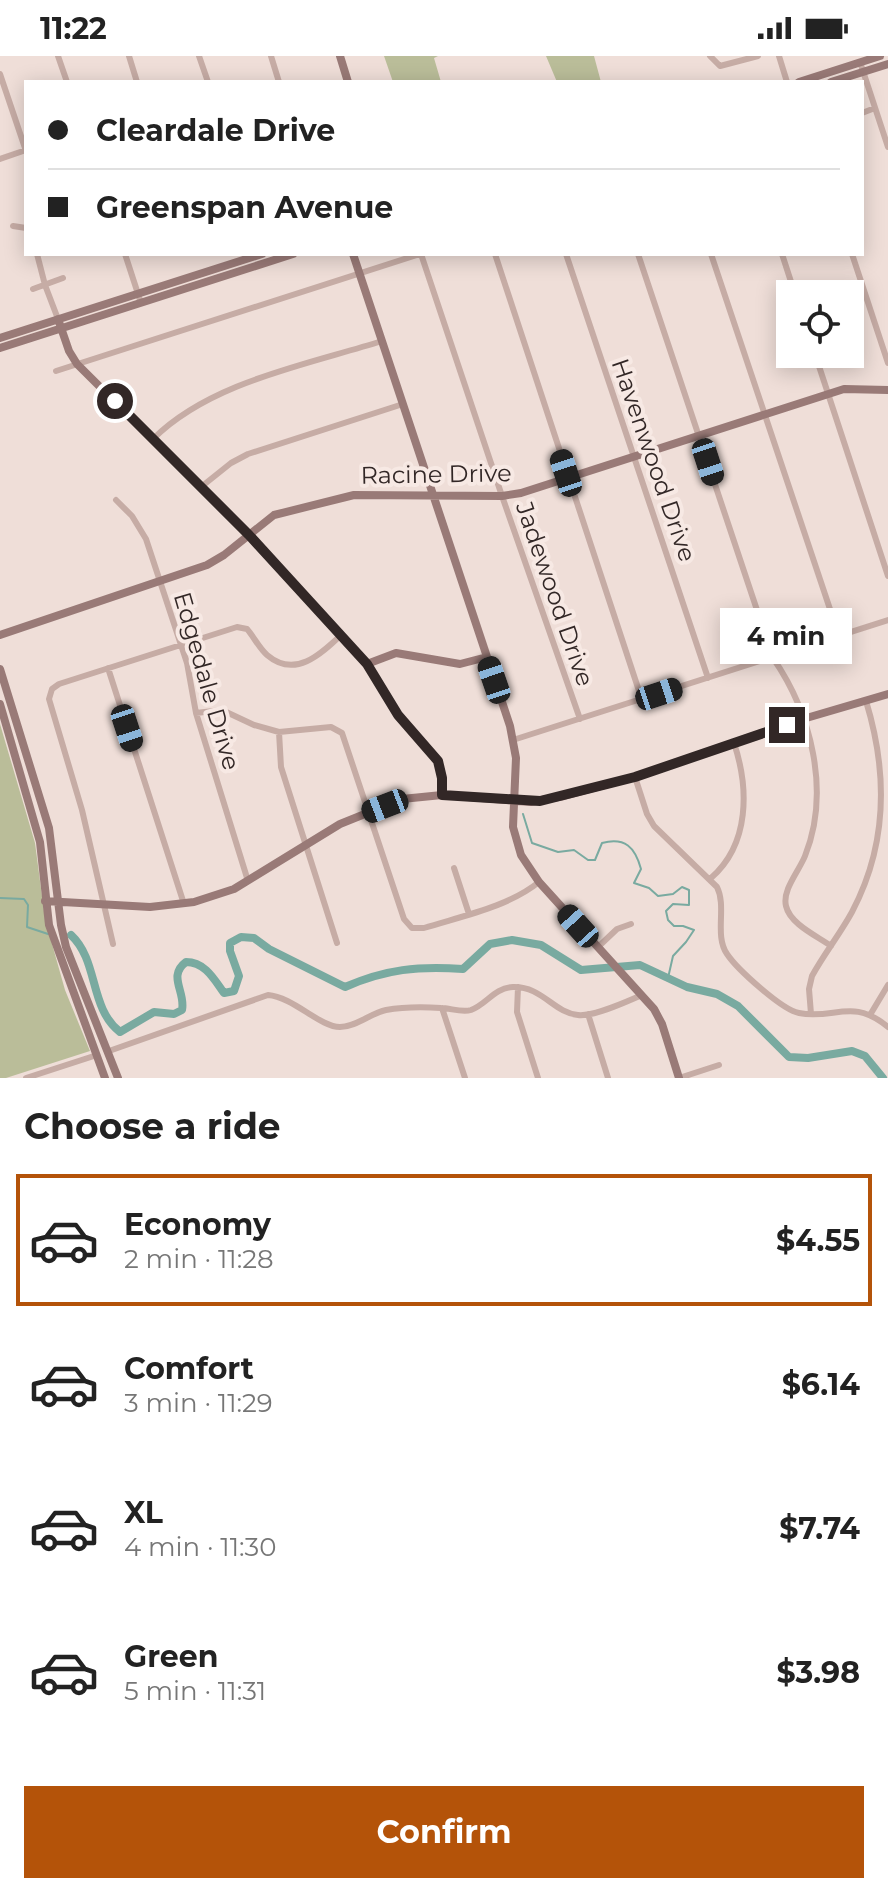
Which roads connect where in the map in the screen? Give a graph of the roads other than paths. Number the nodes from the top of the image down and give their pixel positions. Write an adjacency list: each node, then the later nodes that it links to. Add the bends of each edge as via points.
1 (58, 56): 13 (street)
2 (129, 56): 14 (street)
3 (199, 56): 15 (street)
4 (271, 56): 16 (street)
5 (340, 56): 17 (street)
6 (710, 56): 7 (street, via 720,66)
7 (758, 56)
8 (779, 56): 18 (street)
9 (880, 56): 11 (street)
10 (888, 64): 11 (street)
11 (862, 67): 19 (street); 20 (street); 22 (street)
12 (0, 74): 21 (street)
13 (66, 80)
14 (136, 80)
15 (207, 80)
16 (278, 80)
17 (347, 80)
18 (786, 80)
19 (807, 80)
20 (835, 80)
21 (3, 90): 24 (street)
22 (875, 108): 23 (street); 25 (street)
23 (864, 112)
24 (24, 145)
25 (888, 147)
26 (24, 151): 27 (street)
27 (0, 159)
28 (13, 226): 29 (street)
29 (24, 228)
30 (38, 256): 46 (street)
31 (127, 256): 48 (street)
32 (256, 256): 48 (street)
33 (286, 256): 48 (street)
34 (354, 256): 43 (street)
35 (415, 256): 43 (street)
36 (422, 256): 67 (street, Jadewood Drive)
37 (496, 256): 64 (street)
38 (567, 256): 63 (street, Havenwood Drive)
39 (639, 256): 61 (street)
40 (712, 256): 60 (street)
41 (783, 256): 45 (street)
42 (853, 256): 53 (street)
43 (359, 274): 51 (street); 54 (street)
44 (63, 278): 46 (street)
45 (790, 280)
46 (45, 285): 47 (street); 49 (street)
47 (33, 289)
48 (140, 298): 49 (street)
49 (59, 324): 50 (street); 52 (street); 54 (street)
50 (0, 338)
51 (382, 341): 59 (street); 62 (street, via 215,395 181,414)
52 (0, 348)
53 (888, 363)
54 (77, 364): 56 (street); 62 (street)
55 (820, 368): 58 (street)
56 (56, 371)
57 (888, 390): 58 (street, Racine Drive)
58 (828, 394): 60 (street, Racine Drive); 70 (street)
59 (403, 404): 65 (street, via 248,454); 66 (street)
60 (765, 415): 61 (street, Racine Drive); 75 (street)
61 (699, 436): 63 (street, Racine Drive); 78 (street)
62 (153, 439): 65 (street)
63 (634, 457): 64 (street, Racine Drive); 82 (street, Havenwood Drive)
64 (568, 478): 67 (street, Racine Drive); 85 (street)
65 (201, 487): 69 (street)
66 (433, 496): 67 (street, Racine Drive); 69 (street, Racine Drive, via 345,496 274,515); 77 (street)
67 (502, 496): 89 (street, Jadewood Drive)
68 (116, 500): 71 (street, Edgedale Drive, via 144,533)
69 (249, 535): 71 (street, Racine Drive, via 216,561); 74 (street)
70 (888, 576)
71 (159, 580): 73 (street, Racine Drive); 76 (street, Edgedale Drive)
72 (888, 620): 75 (street)
73 (0, 635)
74 (341, 635): 76 (street, via 317,658 291,664 270,658 242,627); 79 (street)
75 (839, 636): 78 (street)
76 (181, 645): 80 (street); 88 (street, Edgedale Drive)
77 (487, 657): 79 (street, via 460,664 396,653); 92 (street)
78 (773, 658): 82 (street); 90 (street)
79 (367, 664): 95 (street, via 398,715 438,761)
80 (108, 668): 105 (street, via 59,684 49,699); 106 (street)
81 (0, 669): 84 (street)
82 (708, 678): 85 (street)
83 (888, 694): 86 (street)
84 (4, 696): 104 (street, via 49,828)
85 (642, 700): 89 (street)
86 (866, 701): 90 (street); 111 (street, via 881,761 878,837 861,894)
87 (0, 704): 103 (street, via 40,842)
88 (196, 713): 91 (street, via 222,710); 101 (street, Edgedale Drive)
89 (580, 719): 92 (street)
90 (803, 719): 93 (street); 111 (street, via 814,761 816,812 806,855 785,903 792,918)
91 (279, 732): 97 (street, via 337,729); 98 (street, via 278,759)
92 (513, 740): 96 (street)
93 (734, 743): 94 (street); 100 (street, via 744,778 743,815 734,846)
94 (635, 777): 96 (street, via 540,801); 100 (street, via 654,826)
95 (442, 795): 96 (street); 97 (street, via 402,799)
96 (514, 801): 102 (street, via 515,840)
97 (369, 812): 98 (street); 107 (street, via 409,926 417,929)
98 (305, 845): 101 (street); 109 (street)
99 (454, 868): 107 (street)
100 (711, 878): 120 (street, via 720,893 728,956 783,1007)
101 (248, 881): 106 (street)
102 (539, 882): 107 (street, via 516,897); 113 (street)
103 (45, 901): 104 (street); 114 (street)
104 (60, 902): 105 (street); 112 (street)
105 (103, 904): 106 (street); 110 (street)
106 (184, 904)
107 (469, 914)
108 (631, 924): 113 (street)
109 (337, 943)
110 (113, 944)
111 (831, 946): 120 (street, via 810,985)
112 (66, 947): 114 (street); 123 (street)
113 (598, 947): 117 (street)
114 (56, 950): 124 (street)
115 (888, 985): 121 (street)
116 (518, 987): 118 (street, via 498,990 466,1011); 119 (street, via 534,990 571,1013); 130 (street, via 517,1012)
117 (642, 995): 119 (street); 132 (street, via 662,1024)
118 (442, 1008): 123 (street, via 387,1010 337,1027 268,995); 129 (street)
119 (588, 1014): 131 (street)
120 (811, 1014): 121 (street, via 852,1010)
121 (870, 1015): 122 (street)
122 (888, 1027)
123 (109, 1051): 124 (street); 128 (street)
124 (97, 1055): 126 (street); 127 (street)
125 (719, 1065): 132 (street)
126 (26, 1078)
127 (105, 1078)
128 (118, 1078)
129 (465, 1078)
130 (538, 1078)
131 (608, 1078)
132 (679, 1078)

